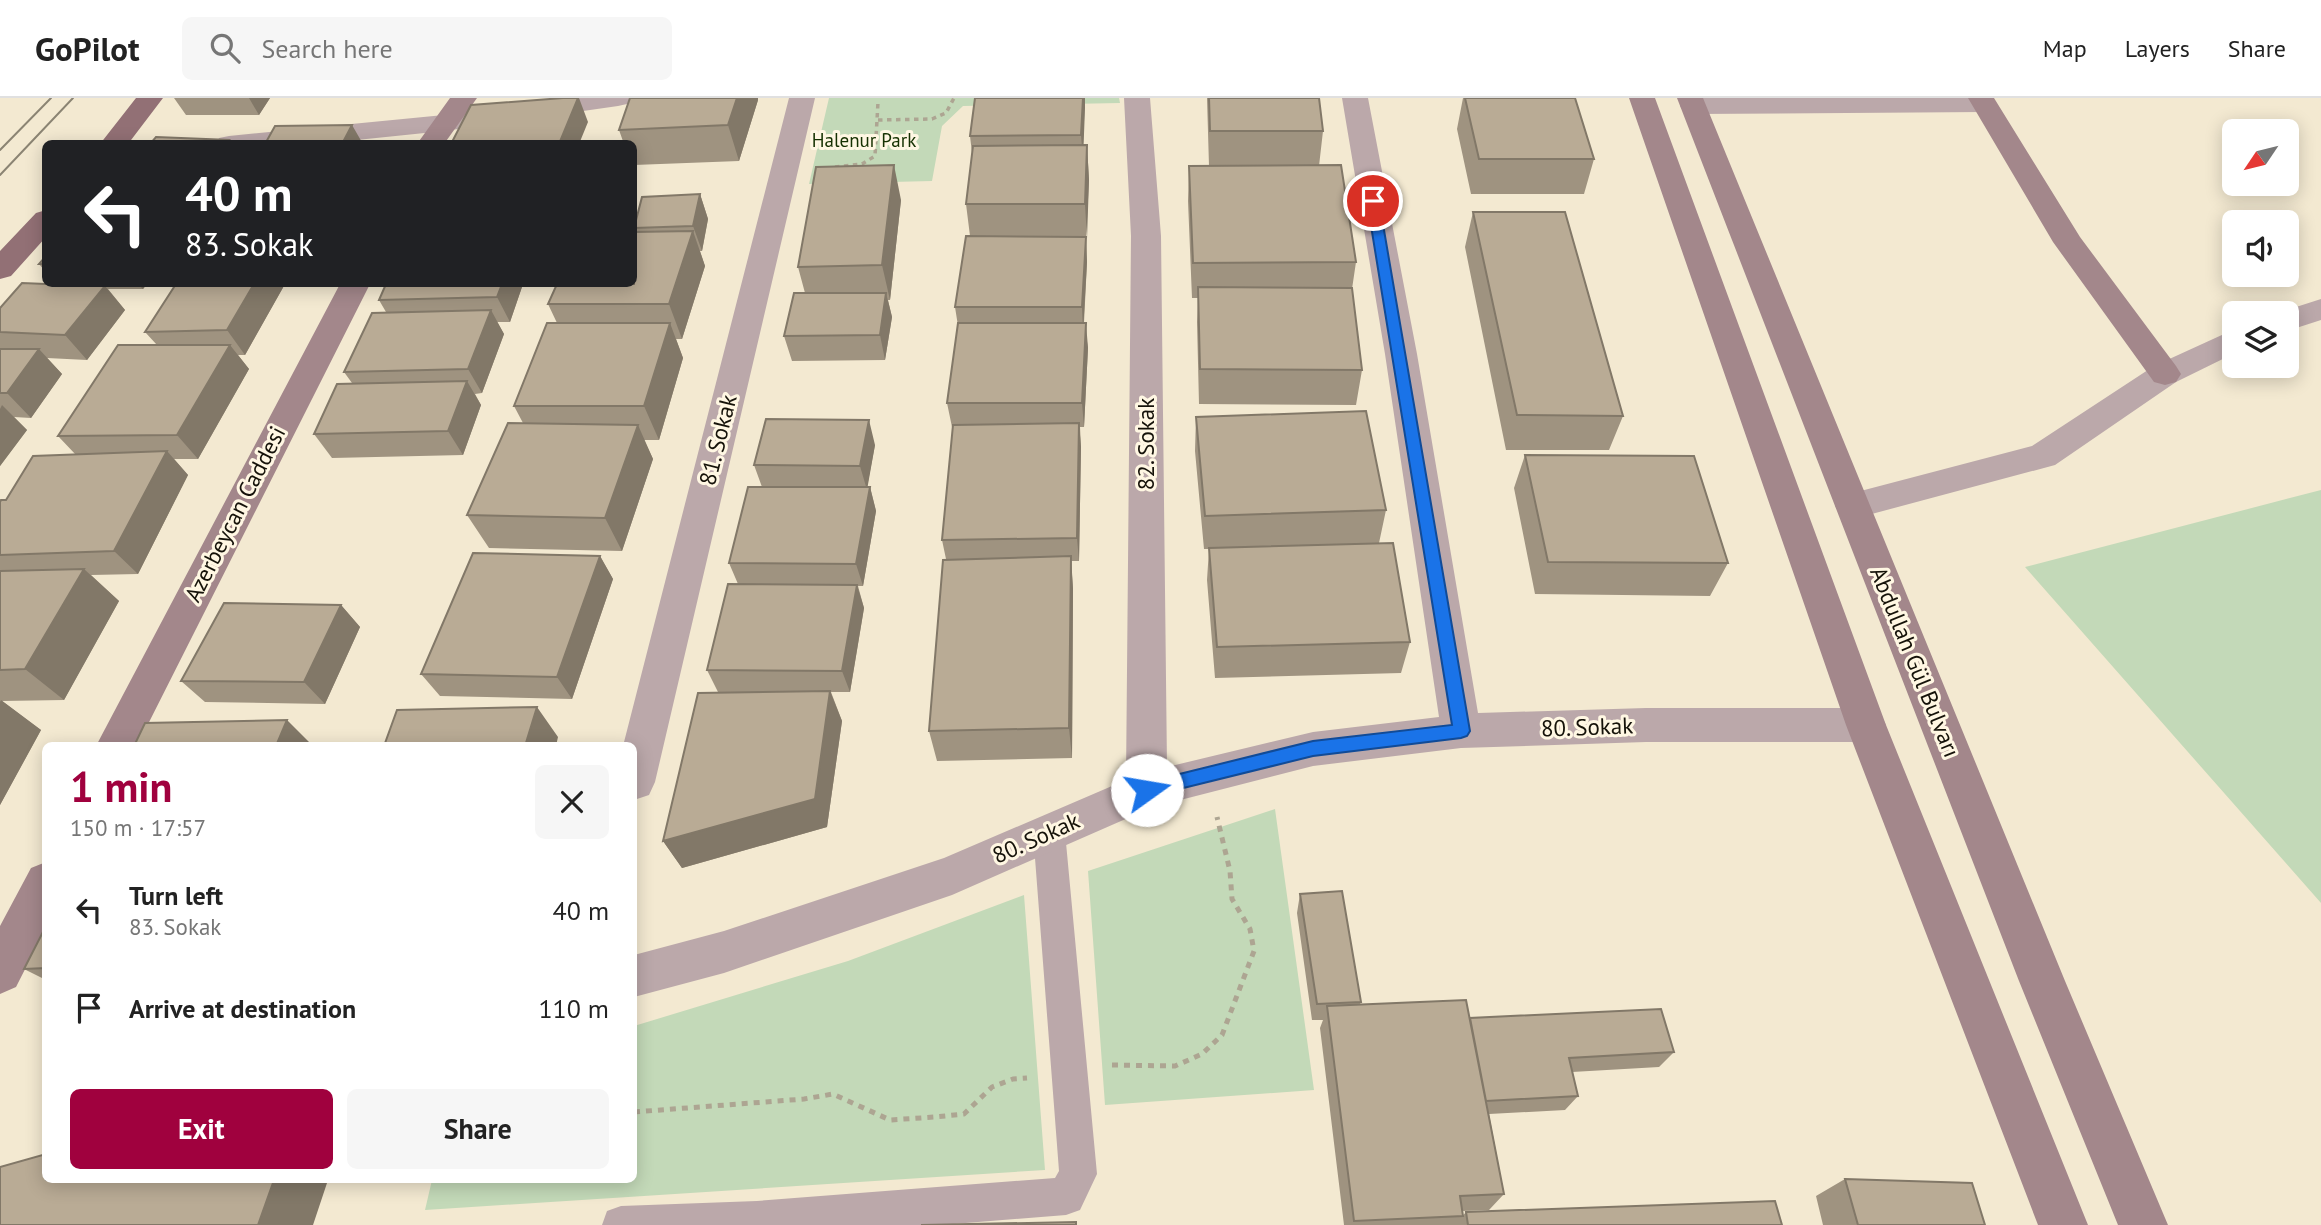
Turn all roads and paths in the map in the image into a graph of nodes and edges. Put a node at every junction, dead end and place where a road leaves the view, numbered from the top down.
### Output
1 (150, 98) edge
2 (464, 98) edge
3 (618, 98) edge
4 (802, 98) edge
5 (954, 98) edge
6 (1138, 98) edge
7 (1355, 98) edge
8 (1642, 98) edge
9 (1982, 101) edge
10 (878, 102) dead end
11 (1692, 102) edge
12 (878, 120) junction
13 (437, 133) edge
14 (116, 140) edge
15 (305, 140) edge
16 (785, 169) junction
17 (42, 223) edge
18 (0, 270) edge
19 (353, 287) edge
20 (2321, 309) edge
21 (2299, 317) edge
22 (2222, 346) edge
23 (2165, 374) junction
24 (1853, 506) junction
25 (1866, 725) junction
26 (1461, 731) junction
27 (118, 742) edge
28 (637, 770) edge
29 (1147, 790) junction
30 (1049, 832) junction
31 (42, 890) edge
32 (0, 972) edge
33 (637, 975) edge
34 (621, 1225) edge
35 (2063, 1225) edge
36 (2143, 1225) edge

1 - 14 main road
2 - 13 main road
3 - 13 street
4 - 16 street, 81. Sokak
5 - 12 path
6 - 29 street, 82. Sokak
7 - 26 street
8 - 25 main road
9 - 11 street
9 - 23 main road
10 - 12 path
11 - 24 main road, Abdullah Gül Bulvarı
12 - 16 path
13 - 15 street
16 - 28 street, 81. Sokak
17 - 18 main road
19 - 27 main road, Azerbeycan Caddesi
20 - 21 street
22 - 23 street
23 - 24 street
24 - 36 main road, Abdullah Gül Bulvarı
25 - 26 street, 80. Sokak
25 - 35 main road
26 - 29 street, 80. Sokak
29 - 30 street, 80. Sokak
30 - 33 street, 80. Sokak
30 - 34 lane
31 - 32 main road

